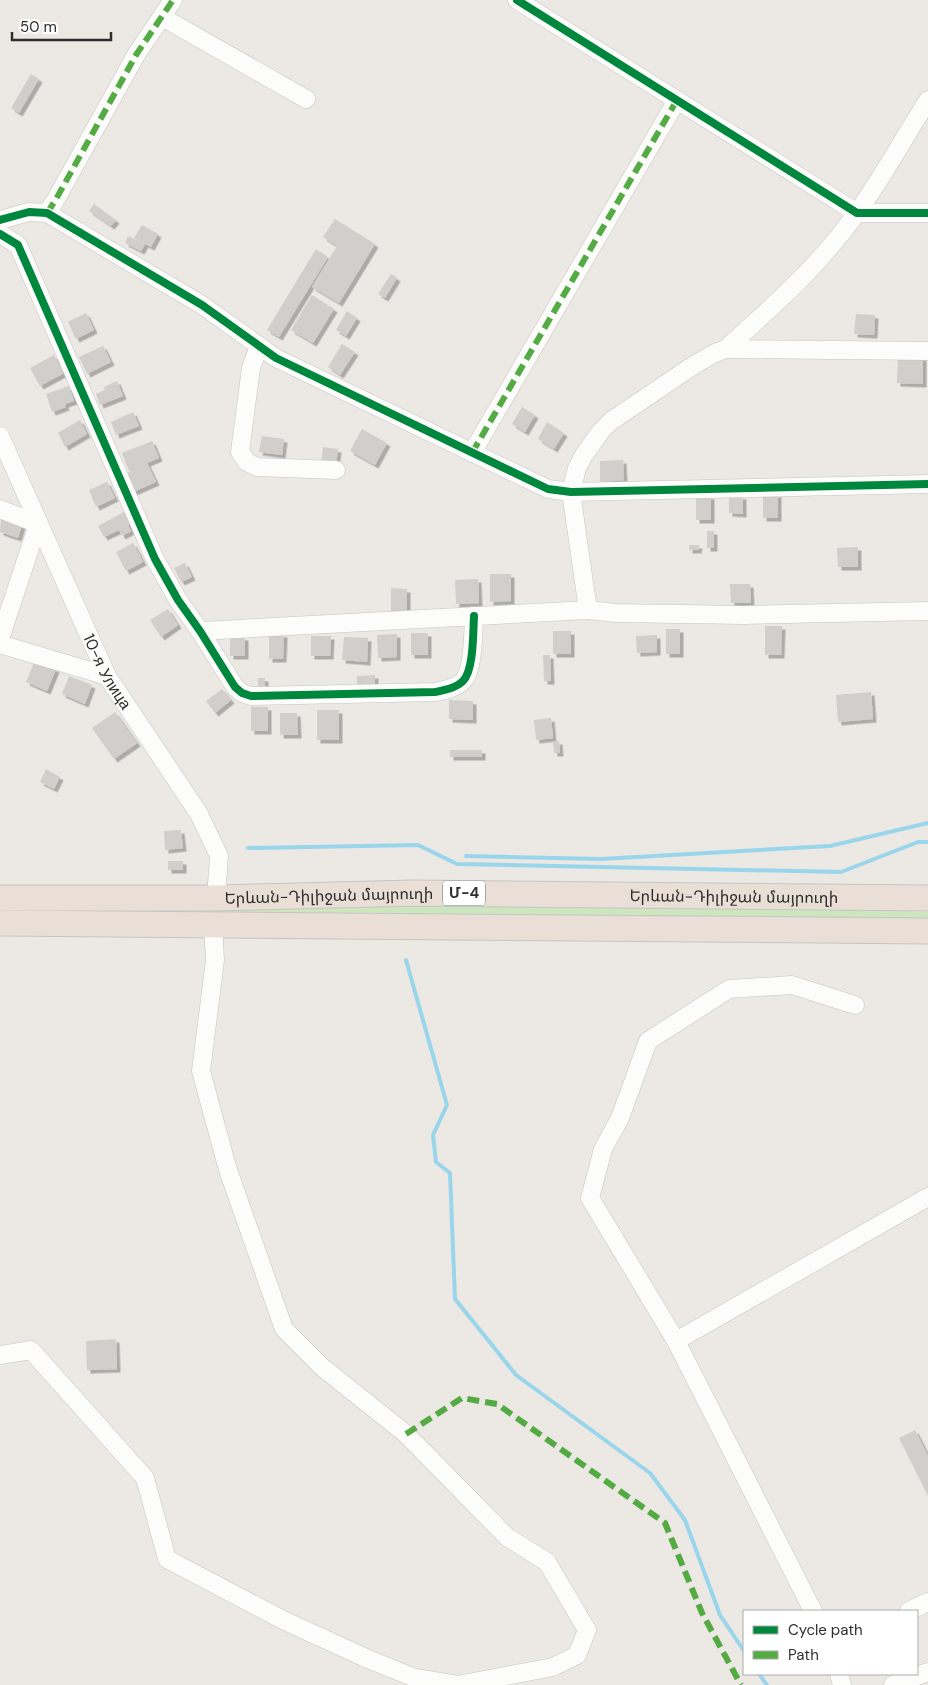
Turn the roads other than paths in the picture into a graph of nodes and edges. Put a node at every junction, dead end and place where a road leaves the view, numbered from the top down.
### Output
1 (173, 0) edge
2 (517, 0) edge
3 (162, 16) junction
4 (306, 99) dead end
5 (676, 100) junction
6 (928, 100) edge
7 (47, 213) junction
8 (857, 213) junction
9 (928, 213) edge
10 (0, 220) edge
11 (0, 234) edge
12 (259, 346) junction
13 (726, 349) junction
14 (928, 351) edge
15 (0, 436) edge
16 (472, 453) junction
17 (336, 470) dead end
18 (928, 484) edge
19 (571, 492) junction
20 (0, 509) edge
21 (38, 524) junction
22 (588, 610) junction
23 (928, 611) edge
24 (474, 616) junction
25 (200, 630) junction
26 (0, 639) edge
27 (0, 644) edge
28 (107, 676) junction
29 (0, 898) edge
30 (216, 898) junction
31 (928, 898) edge
32 (0, 923) edge
33 (213, 924) junction
34 (928, 931) edge
35 (855, 1005) dead end
36 (928, 1197) edge
37 (676, 1341) junction
38 (0, 1355) edge
39 (928, 1602) edge
40 (811, 1610) edge
41 (911, 1610) edge
42 (928, 1672) edge
43 (458, 1685) edge
44 (893, 1685) edge

1 - 3 street
2 - 5 street
3 - 4 street
3 - 7 street
5 - 8 street
5 - 16 street
6 - 8 street
7 - 10 street
7 - 12 street
8 - 9 street
8 - 13 street
11 - 25 street
12 - 16 street
12 - 17 street
13 - 14 street
13 - 19 street
15 - 21 street, 10-я Улица
16 - 19 street
18 - 19 street
19 - 22 street
20 - 21 street
21 - 26 street
21 - 28 street, 10-я Улица
22 - 23 street
22 - 24 street
24 - 25 street
24 - 25 street
27 - 28 street
28 - 30 street, 10-я Улица
29 - 30 highway, Երևան-Դիլիջան մայրուղի / Մ-4
30 - 31 highway, Երևան-Դիլիջան մայրուղի / Մ-4
32 - 33 highway, Երևան-Դիլիջան մայրուղի / Մ-4
33 - 34 highway, Երևան-Դիլիջան մայրուղի / Մ-4
33 - 43 street
35 - 37 street
36 - 37 street
37 - 40 street
38 - 43 street
39 - 41 street
42 - 44 street

